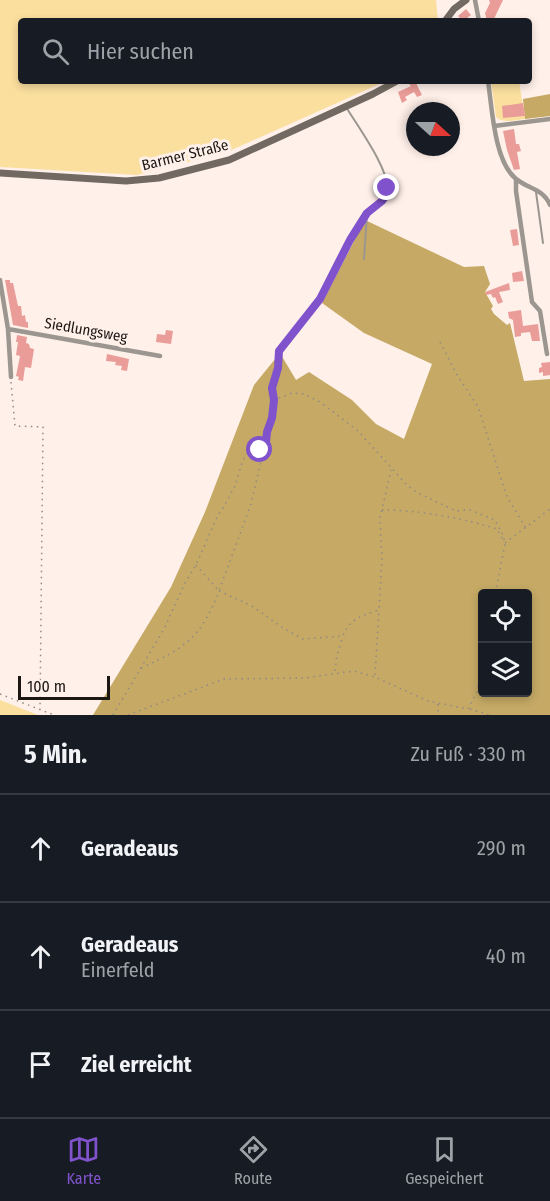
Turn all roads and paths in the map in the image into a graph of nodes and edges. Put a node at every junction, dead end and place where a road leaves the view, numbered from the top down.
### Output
1 (466, 0) edge
2 (475, 0) edge
3 (448, 18) edge
4 (478, 18) edge
5 (391, 84) edge
6 (488, 84) edge
7 (346, 107) junction
8 (550, 119) edge
9 (494, 126) junction
10 (0, 172) edge
11 (516, 180) junction
12 (536, 189) junction
13 (550, 205) edge
14 (367, 213) junction
15 (543, 243) dead end
16 (364, 259) dead end
17 (0, 280) edge
18 (8, 329) junction
19 (440, 342) dead end
20 (547, 354) dead end
21 (160, 356) dead end
22 (11, 377) joint
23 (274, 400) junction
24 (264, 447) junction
25 (392, 468) junction
26 (550, 509) edge
27 (382, 510) junction
28 (526, 528) junction
29 (505, 544) junction
30 (196, 565) junction
31 (496, 589) edge
32 (219, 591) junction
33 (379, 610) junction
34 (343, 636) junction
35 (140, 669) junction
36 (335, 672) junction
37 (375, 677) junction
38 (478, 687) edge
39 (0, 694) edge
40 (438, 703) junction
41 (468, 709) junction
42 (40, 710) junction
43 (478, 713) edge
44 (54, 715) edge
45 (113, 715) edge
46 (128, 715) edge
47 (438, 715) edge
48 (489, 715) edge

1 - 3 main road
2 - 4 street
5 - 7 main road, Barmer Straße
6 - 9 street
7 - 10 main road, Barmer Straße
7 - 14 lane
8 - 9 street
9 - 11 street
11 - 12 street
11 - 20 street
12 - 13 street
12 - 15 lane
14 - 16 lane
14 - 23 path
17 - 18 street
18 - 21 street, Siedlungsweg
18 - 22 street
19 - 28 path
22 - 42 path
23 - 24 path
23 - 25 path
24 - 30 path
24 - 32 path
25 - 27 path
25 - 29 path
26 - 28 path
27 - 29 path
27 - 33 path
28 - 29 path
29 - 31 path
30 - 32 path
30 - 35 path
32 - 34 path
32 - 35 path
33 - 34 path
33 - 37 path
34 - 36 path
35 - 45 path
36 - 37 path
36 - 46 path
37 - 40 path
38 - 41 path
39 - 42 path
40 - 41 path
40 - 47 path
41 - 43 path
42 - 44 path
43 - 48 path

